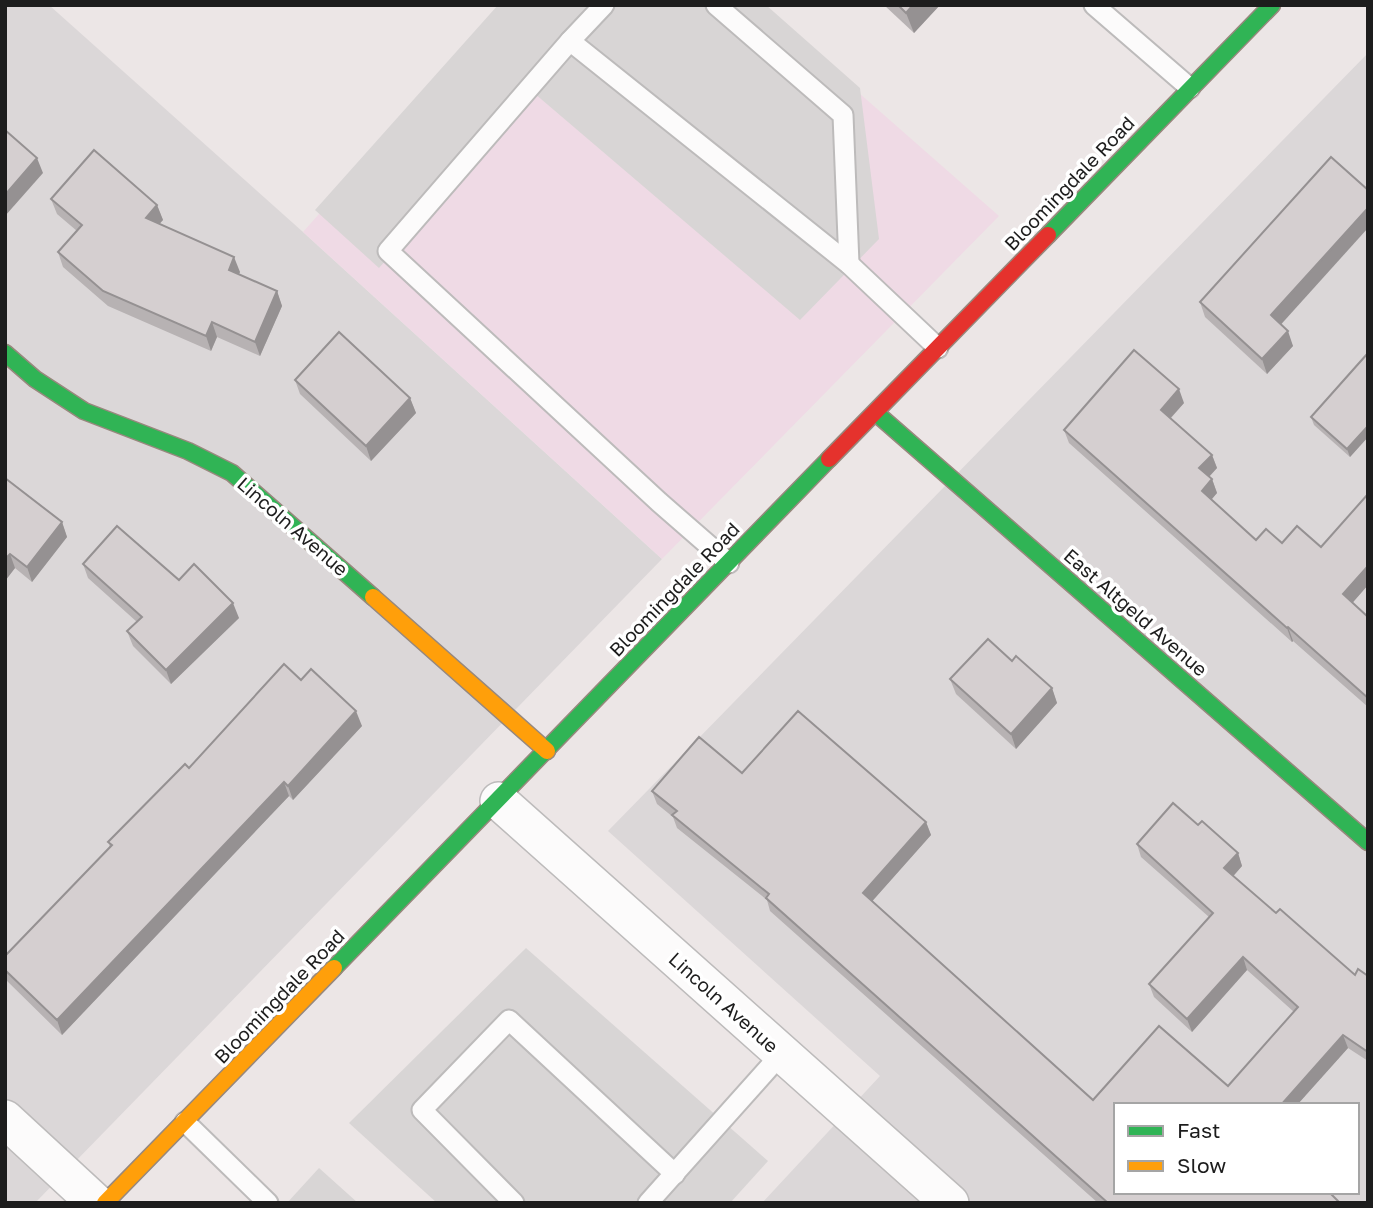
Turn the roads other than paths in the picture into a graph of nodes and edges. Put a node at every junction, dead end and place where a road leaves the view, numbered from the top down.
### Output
1 (604, 5) edge
2 (716, 5) edge
3 (1094, 5) edge
4 (1272, 5) edge
5 (570, 41) junction
6 (1190, 88) junction
7 (849, 264) junction
8 (938, 348) junction
9 (5, 353) edge
10 (876, 413) junction
11 (729, 563) junction
12 (547, 751) junction
13 (499, 801) junction
14 (1368, 842) edge
15 (782, 1054) junction
16 (5, 1119) edge
17 (185, 1122) junction
18 (675, 1174) junction
19 (96, 1203) edge
20 (106, 1203) edge
21 (268, 1203) edge
22 (514, 1203) edge
23 (648, 1203) edge
24 (950, 1203) edge

1 - 5 lane
2 - 7 lane
3 - 6 lane
4 - 6 main road, Bloomingdale Road
5 - 7 lane
5 - 11 lane
6 - 8 main road, Bloomingdale Road
7 - 8 lane
8 - 10 main road, Bloomingdale Road
9 - 12 main road, Lincoln Avenue
10 - 11 main road, Bloomingdale Road
10 - 14 main road, East Altgeld Avenue
11 - 12 main road, Bloomingdale Road
12 - 13 main road, Bloomingdale Road
13 - 15 street, Lincoln Avenue
13 - 17 main road, Bloomingdale Road
15 - 18 lane
15 - 24 street, Lincoln Avenue
16 - 19 street
17 - 20 main road, Bloomingdale Road
17 - 21 lane
18 - 22 lane
18 - 23 lane

